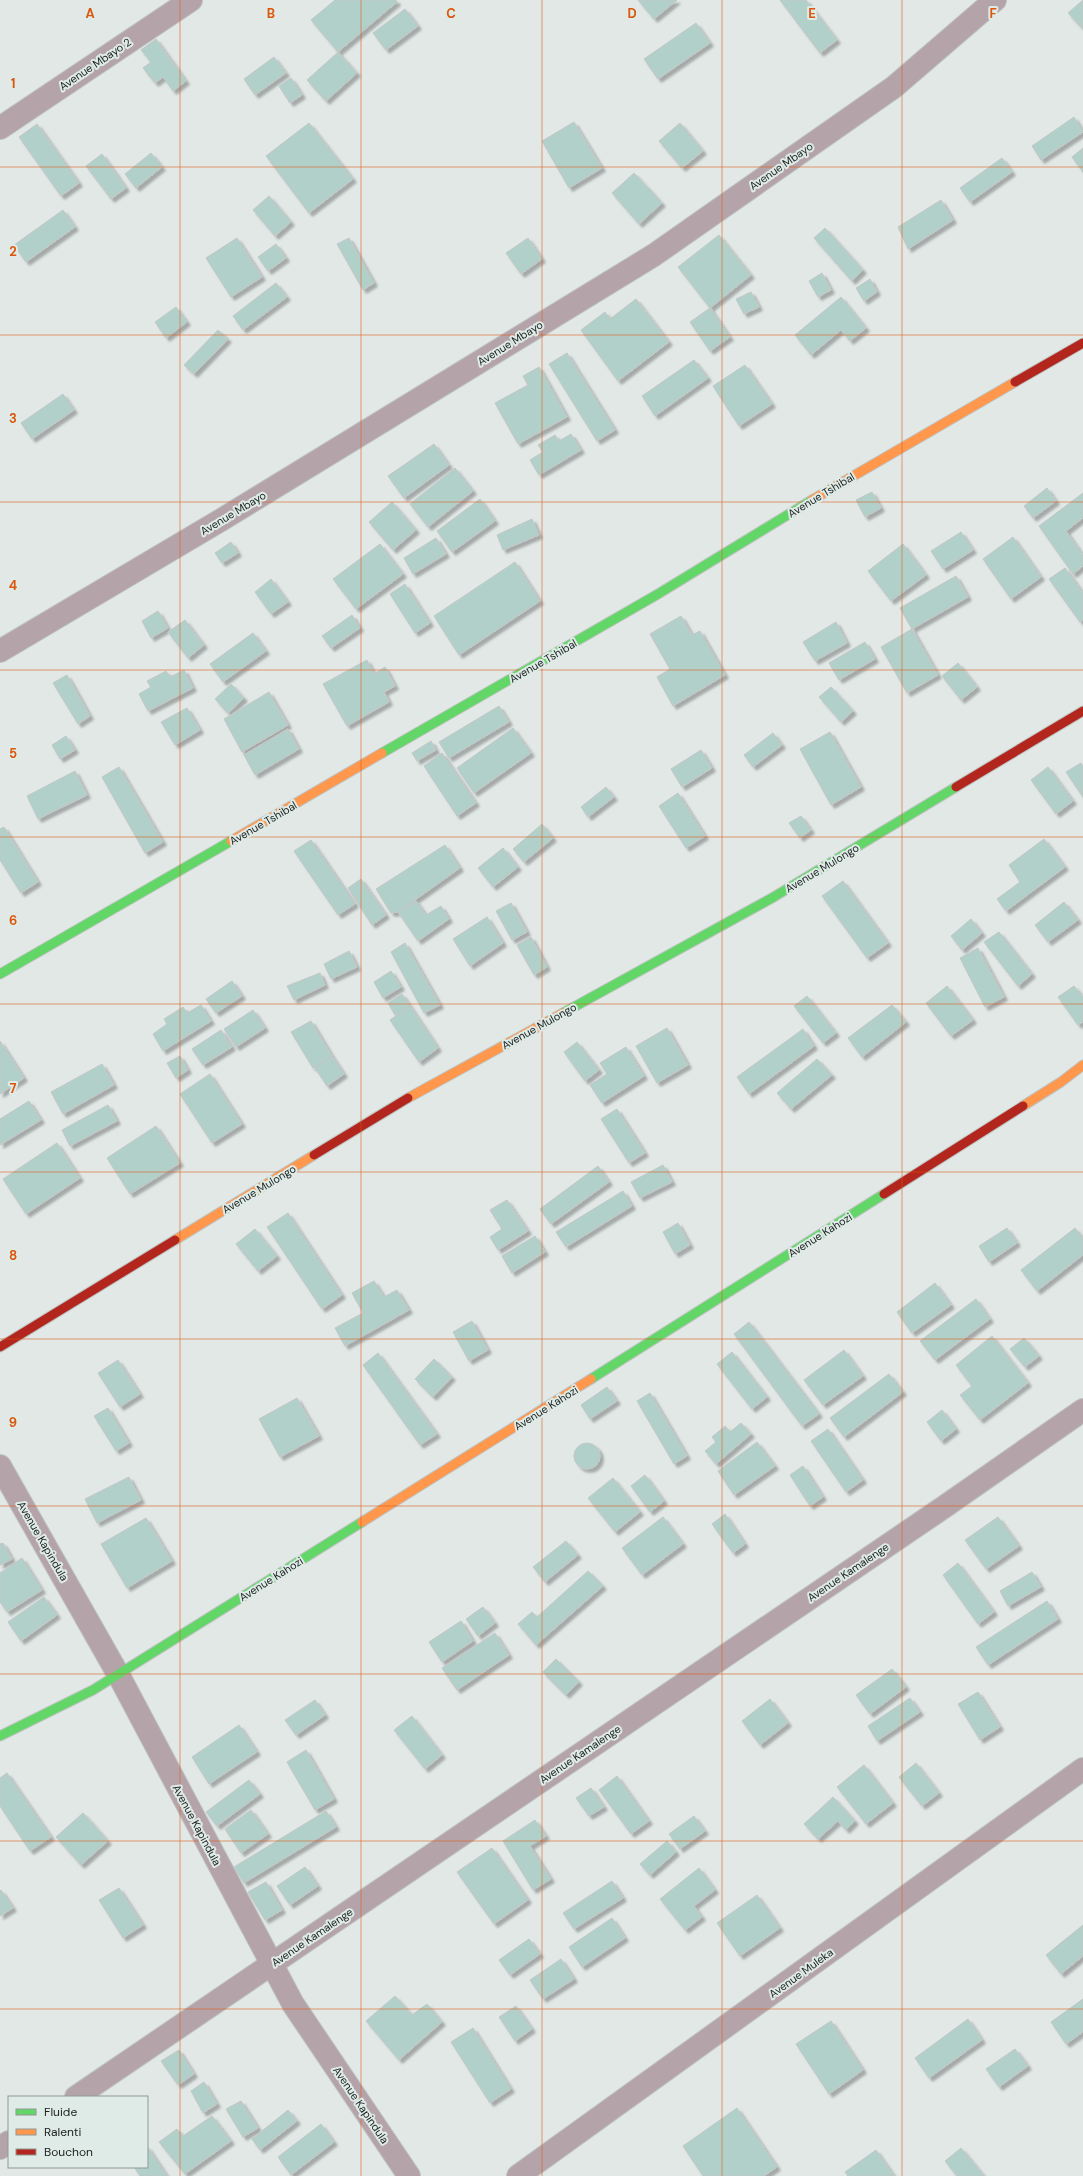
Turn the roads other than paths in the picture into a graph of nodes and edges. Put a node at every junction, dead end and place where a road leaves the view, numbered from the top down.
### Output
1 (191, 0) edge
2 (995, 0) edge
3 (0, 128) edge
4 (1083, 343) edge
5 (0, 651) edge
6 (1083, 711) edge
7 (0, 974) edge
8 (1083, 1065) edge
9 (0, 1348) edge
10 (1083, 1410) edge
11 (0, 1466) edge
12 (118, 1674) junction
13 (0, 1736) edge
14 (1083, 1769) edge
15 (271, 1965) junction
16 (77, 2096) edge
17 (410, 2176) edge
18 (518, 2176) edge

1 - 3 street, Avenue Mbayo 2
2 - 5 street, Avenue Mbayo
4 - 7 street, Avenue Tshibal
6 - 9 street, Avenue Mulongo
8 - 12 street, Avenue Kahozi
10 - 15 street, Avenue Kamalenge
11 - 12 street, Avenue Kapindula
12 - 13 street, Avenue Kahozi
12 - 15 street, Avenue Kapindula
14 - 18 street, Avenue Muleka
15 - 16 street, Avenue Kamalenge
15 - 17 street, Avenue Kapindula

